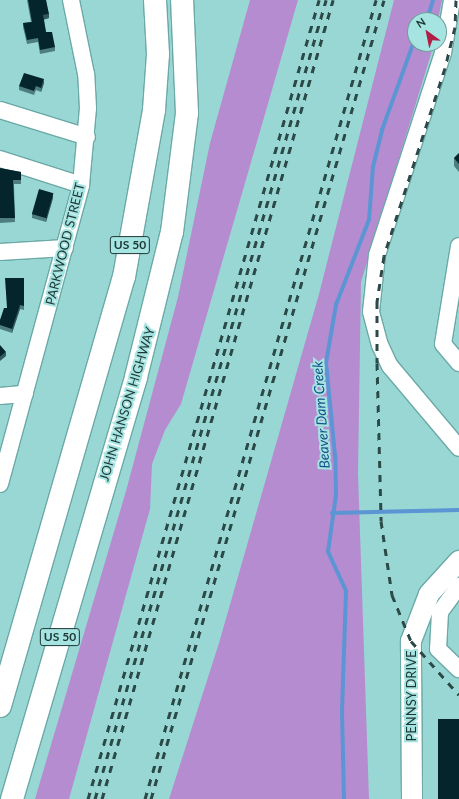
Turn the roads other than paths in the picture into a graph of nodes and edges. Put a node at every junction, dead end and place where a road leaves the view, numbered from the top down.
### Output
1 (71, 0) edge
2 (155, 0) edge
3 (182, 0) edge
4 (191, 0) edge
5 (452, 0) edge
6 (186, 72) junction
7 (0, 110) edge
8 (87, 137) junction
9 (0, 159) edge
10 (82, 185) junction
11 (459, 246) edge
12 (65, 248) junction
13 (0, 252) edge
14 (459, 363) edge
15 (25, 394) junction
16 (0, 396) edge
17 (459, 448) edge
18 (0, 484) edge
19 (456, 574) edge
20 (459, 669) edge
21 (0, 706) edge
22 (12, 799) edge
23 (412, 799) edge

1 - 8 street, PARKWOOD STREET
2 - 21 highway, US 50
3 - 6 highway, JOHN HANSON HIGHWAY / US 50
4 - 6 highway
5 - 17 street
6 - 22 highway, JOHN HANSON HIGHWAY / US 50
7 - 8 street
8 - 10 street, PARKWOOD STREET
9 - 10 street
10 - 12 street, PARKWOOD STREET
11 - 14 street
12 - 13 street
12 - 15 street, PARKWOOD STREET
15 - 16 street
15 - 18 street, PARKWOOD STREET
19 - 20 street
19 - 23 main road, PENNSY DRIVE

